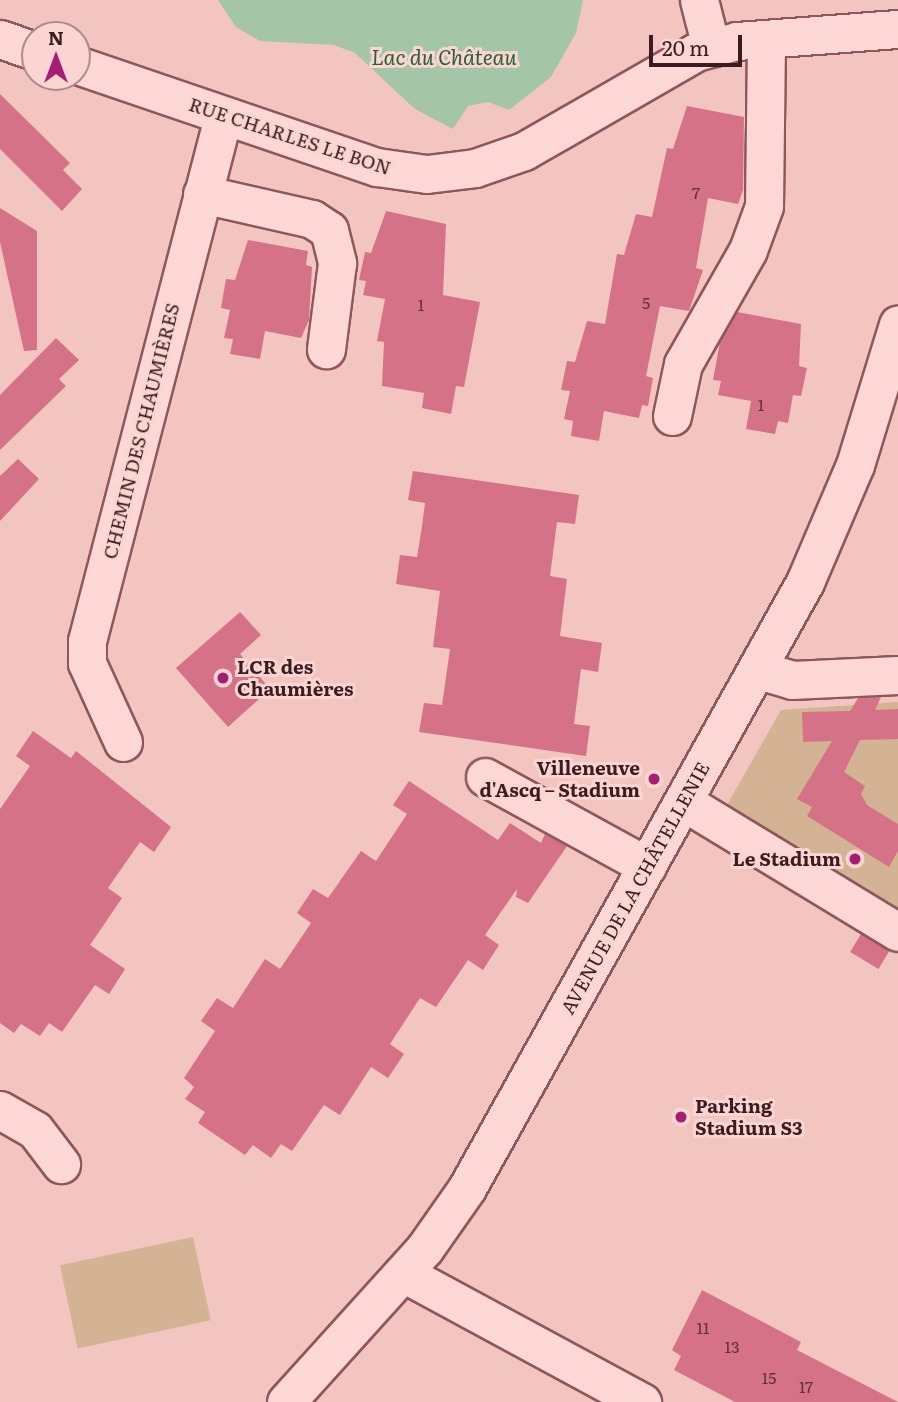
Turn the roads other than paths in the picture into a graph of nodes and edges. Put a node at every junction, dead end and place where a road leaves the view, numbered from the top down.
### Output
1 (699, 0) edge
2 (898, 29) edge
3 (0, 38) edge
4 (766, 39) junction
5 (21, 46) edge
6 (711, 47) junction
7 (91, 70) edge
8 (223, 117) junction
9 (202, 194) junction
10 (898, 324) edge
11 (326, 349) dead end
12 (893, 364) edge
13 (672, 416) dead end
14 (758, 670) junction
15 (898, 675) edge
16 (123, 742) dead end
17 (485, 777) dead end
18 (684, 802) junction
19 (648, 866) junction
20 (898, 932) edge
21 (0, 1110) edge
22 (61, 1164) dead end
23 (403, 1273) junction
24 (286, 1402) edge
25 (642, 1402) edge

1 - 6 street
2 - 4 street, RUE CHARLES LE BON
3 - 5 street
4 - 6 street, RUE CHARLES LE BON
4 - 13 street
6 - 8 street, RUE CHARLES LE BON
7 - 8 street, RUE CHARLES LE BON
8 - 9 street, CHEMIN DES CHAUMIÈRES
9 - 11 street
9 - 16 street, CHEMIN DES CHAUMIÈRES
10 - 12 street, AVENUE DE LA CHÂTELLENIE
12 - 14 street, AVENUE DE LA CHÂTELLENIE
14 - 15 street
14 - 18 street, AVENUE DE LA CHÂTELLENIE
17 - 19 street
18 - 19 street, AVENUE DE LA CHÂTELLENIE
18 - 20 street
19 - 23 street, AVENUE DE LA CHÂTELLENIE
21 - 22 street
23 - 24 street, AVENUE DE LA CHÂTELLENIE
23 - 25 street

